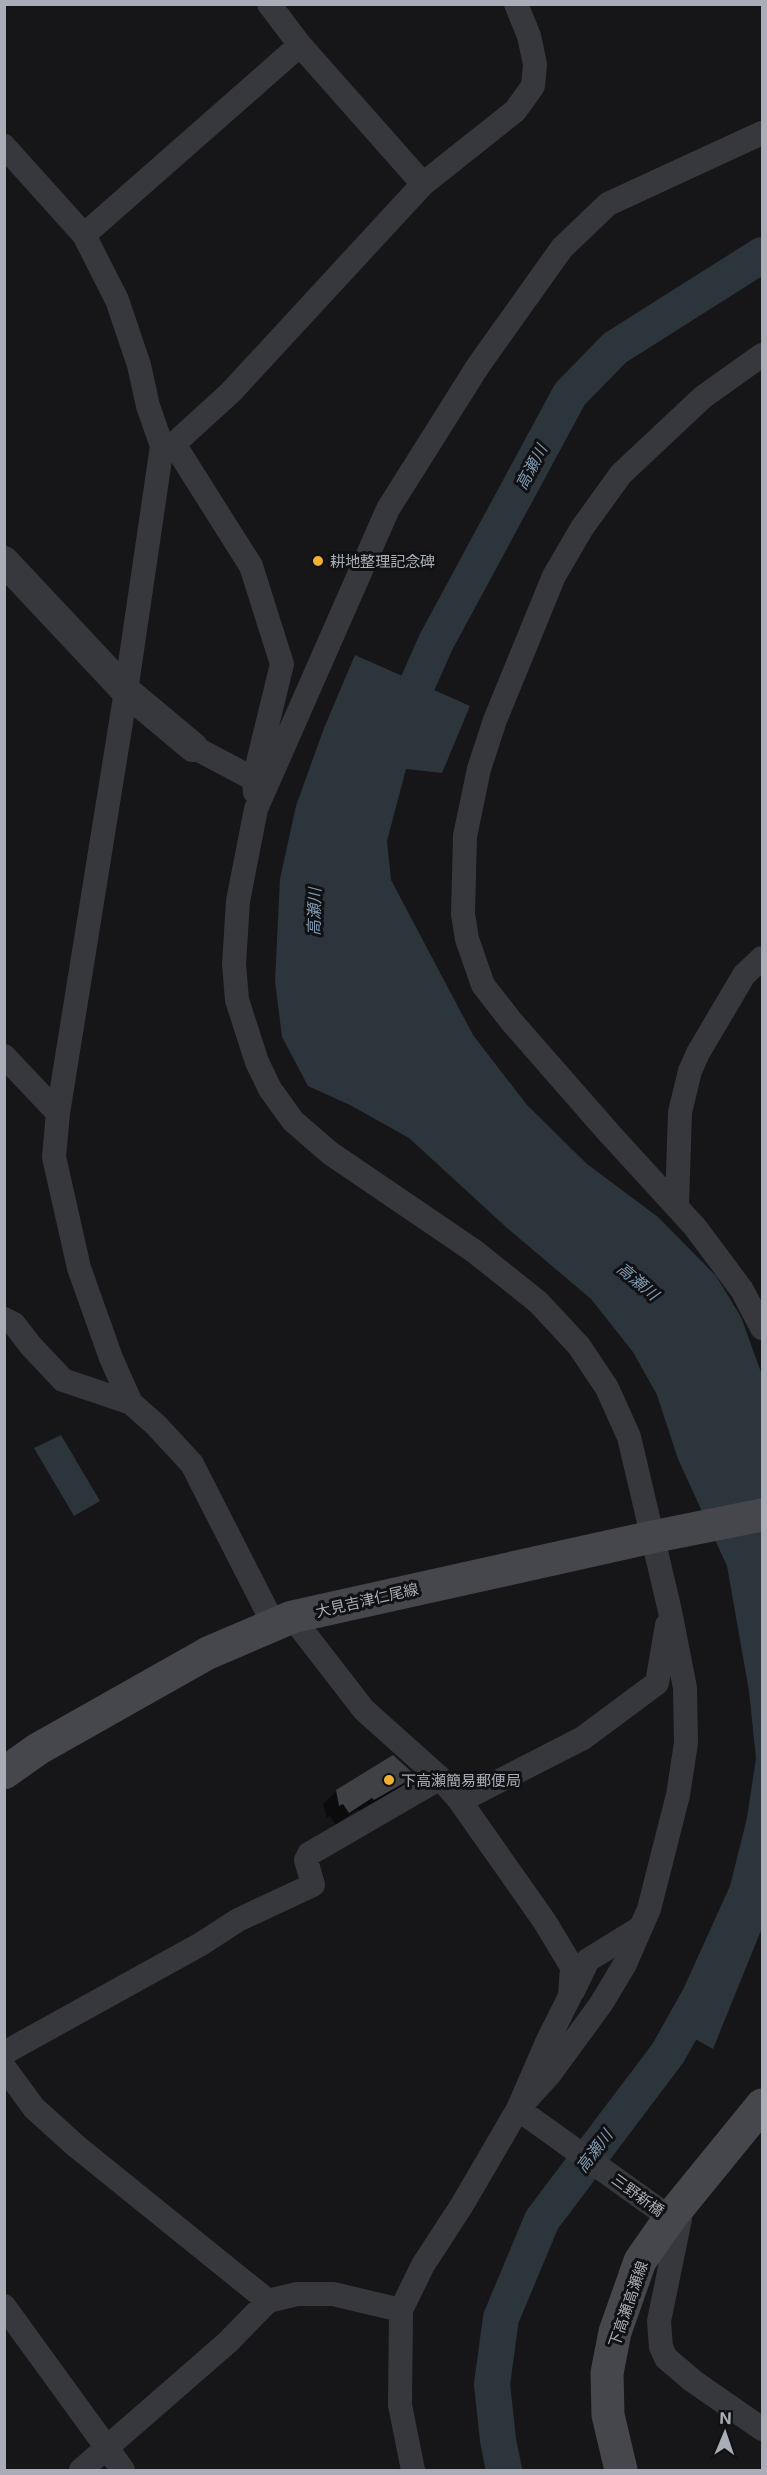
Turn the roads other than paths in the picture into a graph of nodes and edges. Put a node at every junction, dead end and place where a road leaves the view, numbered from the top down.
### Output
1 (269, 4) edge
2 (516, 4) edge
3 (300, 45) junction
4 (762, 133) edge
5 (4, 146) edge
6 (423, 184) junction
7 (84, 235) junction
8 (762, 355) edge
9 (168, 445) junction
10 (4, 561) edge
11 (126, 691) junction
12 (193, 747) joint
13 (254, 779) junction
14 (256, 809) junction
15 (762, 958) edge
16 (4, 1056) edge
17 (58, 1113) junction
18 (676, 1204) junction
19 (4, 1319) edge
20 (762, 1328) edge
21 (131, 1403) junction
22 (762, 1515) edge
23 (652, 1537) junction
24 (670, 1611) junction
25 (283, 1621) junction
26 (4, 1773) edge
27 (440, 1778) junction
28 (460, 1801) junction
29 (640, 1928) junction
30 (570, 1995) junction
31 (4, 2053) edge
32 (4, 2067) edge
33 (762, 2105) edge
34 (518, 2109) junction
35 (670, 2218) junction
36 (268, 2301) junction
37 (4, 2306) edge
38 (400, 2310) junction
39 (762, 2429) edge
40 (106, 2448) junction
41 (81, 2470) edge
42 (123, 2470) edge
43 (413, 2470) edge
44 (621, 2470) edge

1 - 3 street
2 - 6 street
3 - 6 street
3 - 7 street
4 - 14 street
5 - 7 street
6 - 9 street
7 - 9 street
8 - 18 street
9 - 11 street
9 - 13 street
10 - 11 street
11 - 12 street
11 - 17 street
12 - 13 street
13 - 14 street
14 - 23 street
15 - 18 street
16 - 17 street
17 - 21 street
18 - 20 street
19 - 21 street
21 - 25 street
22 - 23 main road, 大見吉津仁尾線
23 - 24 street
23 - 25 main road, 大見吉津仁尾線
24 - 28 street
24 - 29 street
25 - 26 main road, 大見吉津仁尾線
25 - 27 street
27 - 28 street
27 - 31 street
28 - 30 street
29 - 30 street
29 - 34 street
30 - 34 street
32 - 36 street
33 - 35 main road, 下高瀬高瀬線
34 - 35 street, 三野新橋
34 - 38 street
35 - 39 street
35 - 44 main road, 下高瀬高瀬線
36 - 38 street
36 - 40 street
37 - 40 street
38 - 43 street
40 - 41 street
40 - 42 street

